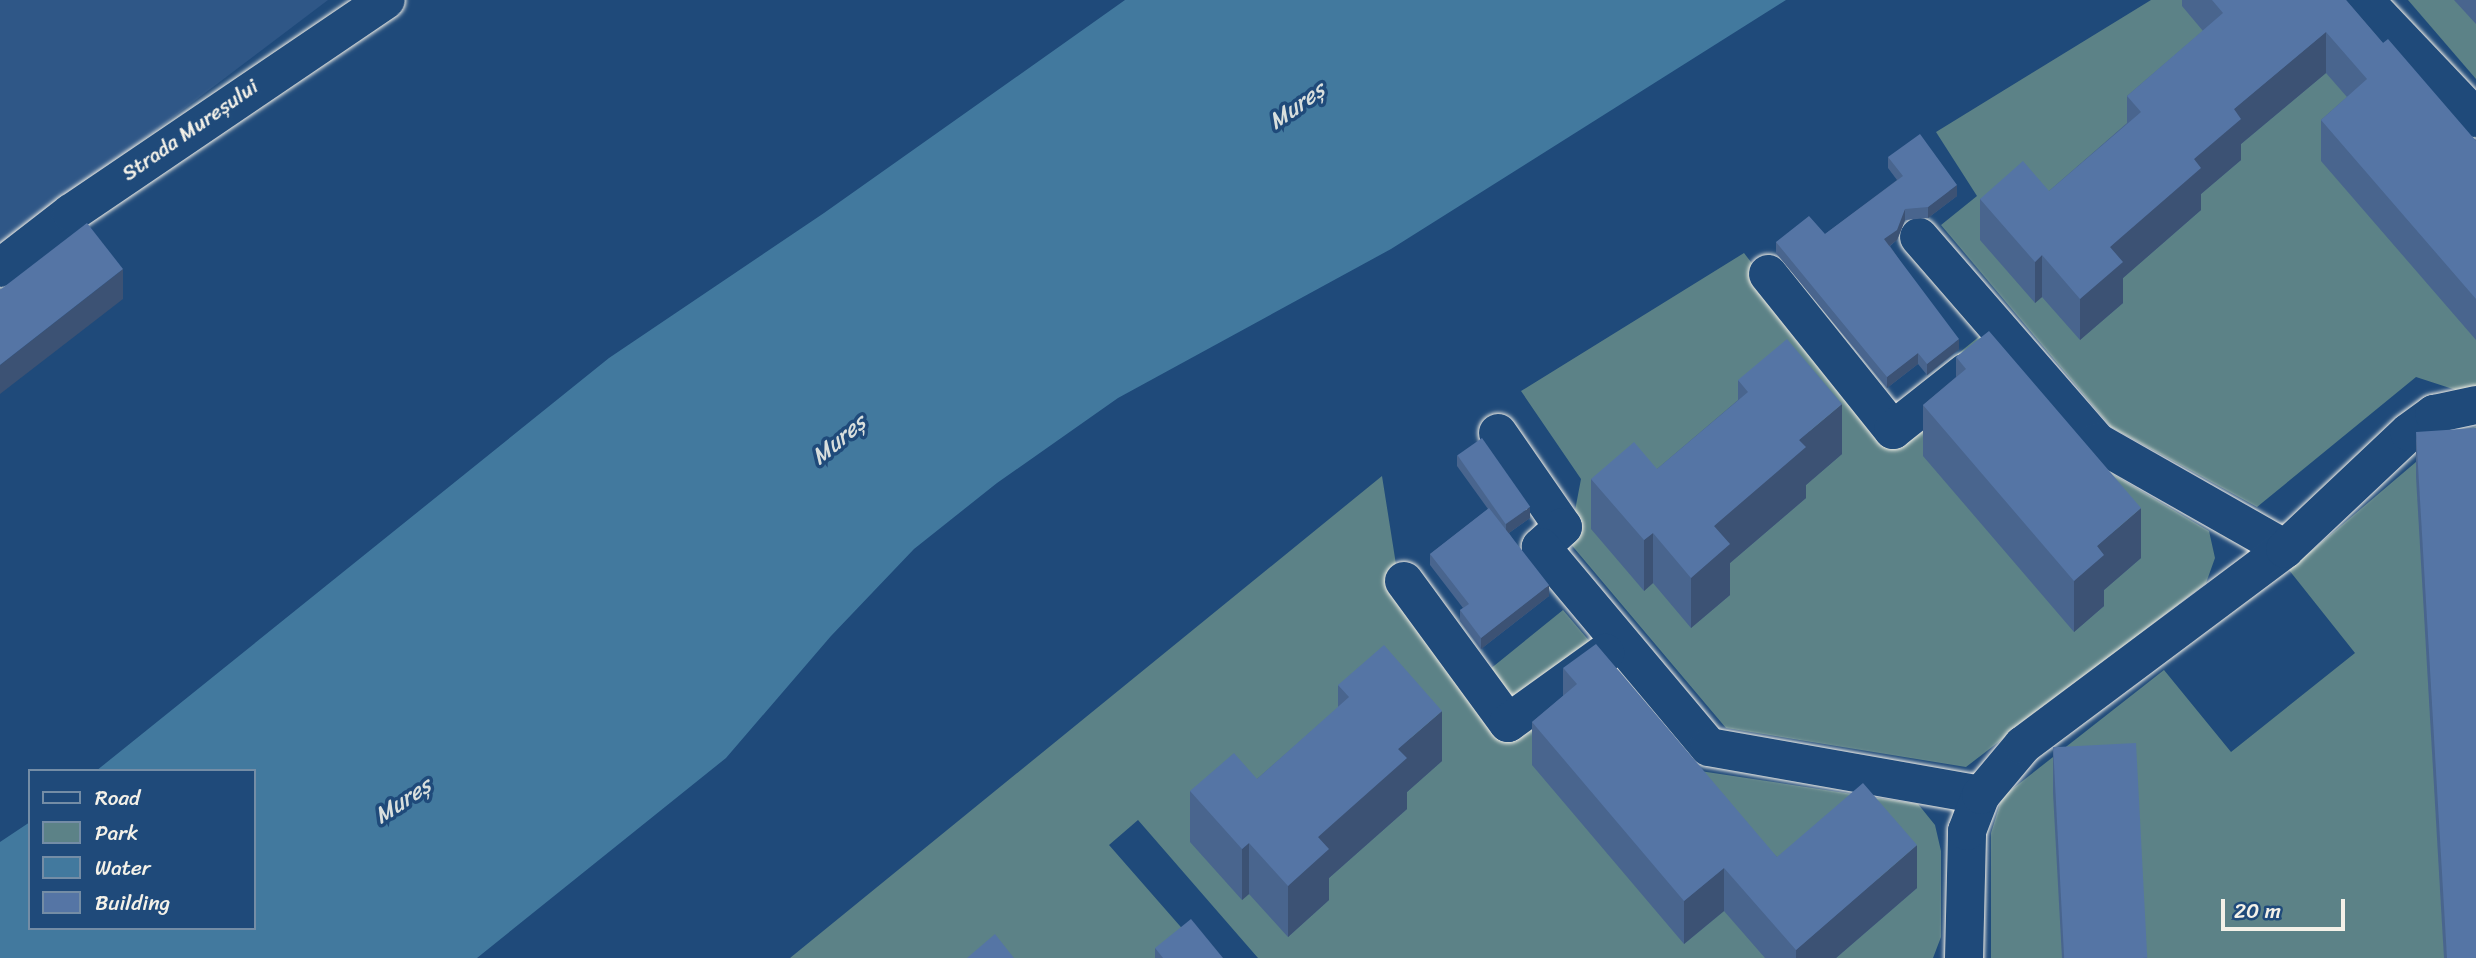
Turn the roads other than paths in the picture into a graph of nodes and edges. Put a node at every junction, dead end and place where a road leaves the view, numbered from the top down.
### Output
1 (386, 0) edge
2 (2364, 0) edge
3 (2476, 118) edge
4 (1919, 237) dead end
5 (0, 268) edge
6 (1768, 274) dead end
7 (2008, 340) junction
8 (2476, 405) edge
9 (1498, 433) dead end
10 (2286, 549) junction
11 (1404, 581) dead end
12 (1621, 642) junction
13 (1981, 795) junction
14 (1964, 958) edge

1 - 5 street, Strada Mureșului
2 - 3 street
4 - 7 street
6 - 7 street
7 - 10 street
8 - 10 street
9 - 12 street
10 - 13 street
11 - 12 street
12 - 13 street
13 - 14 street

